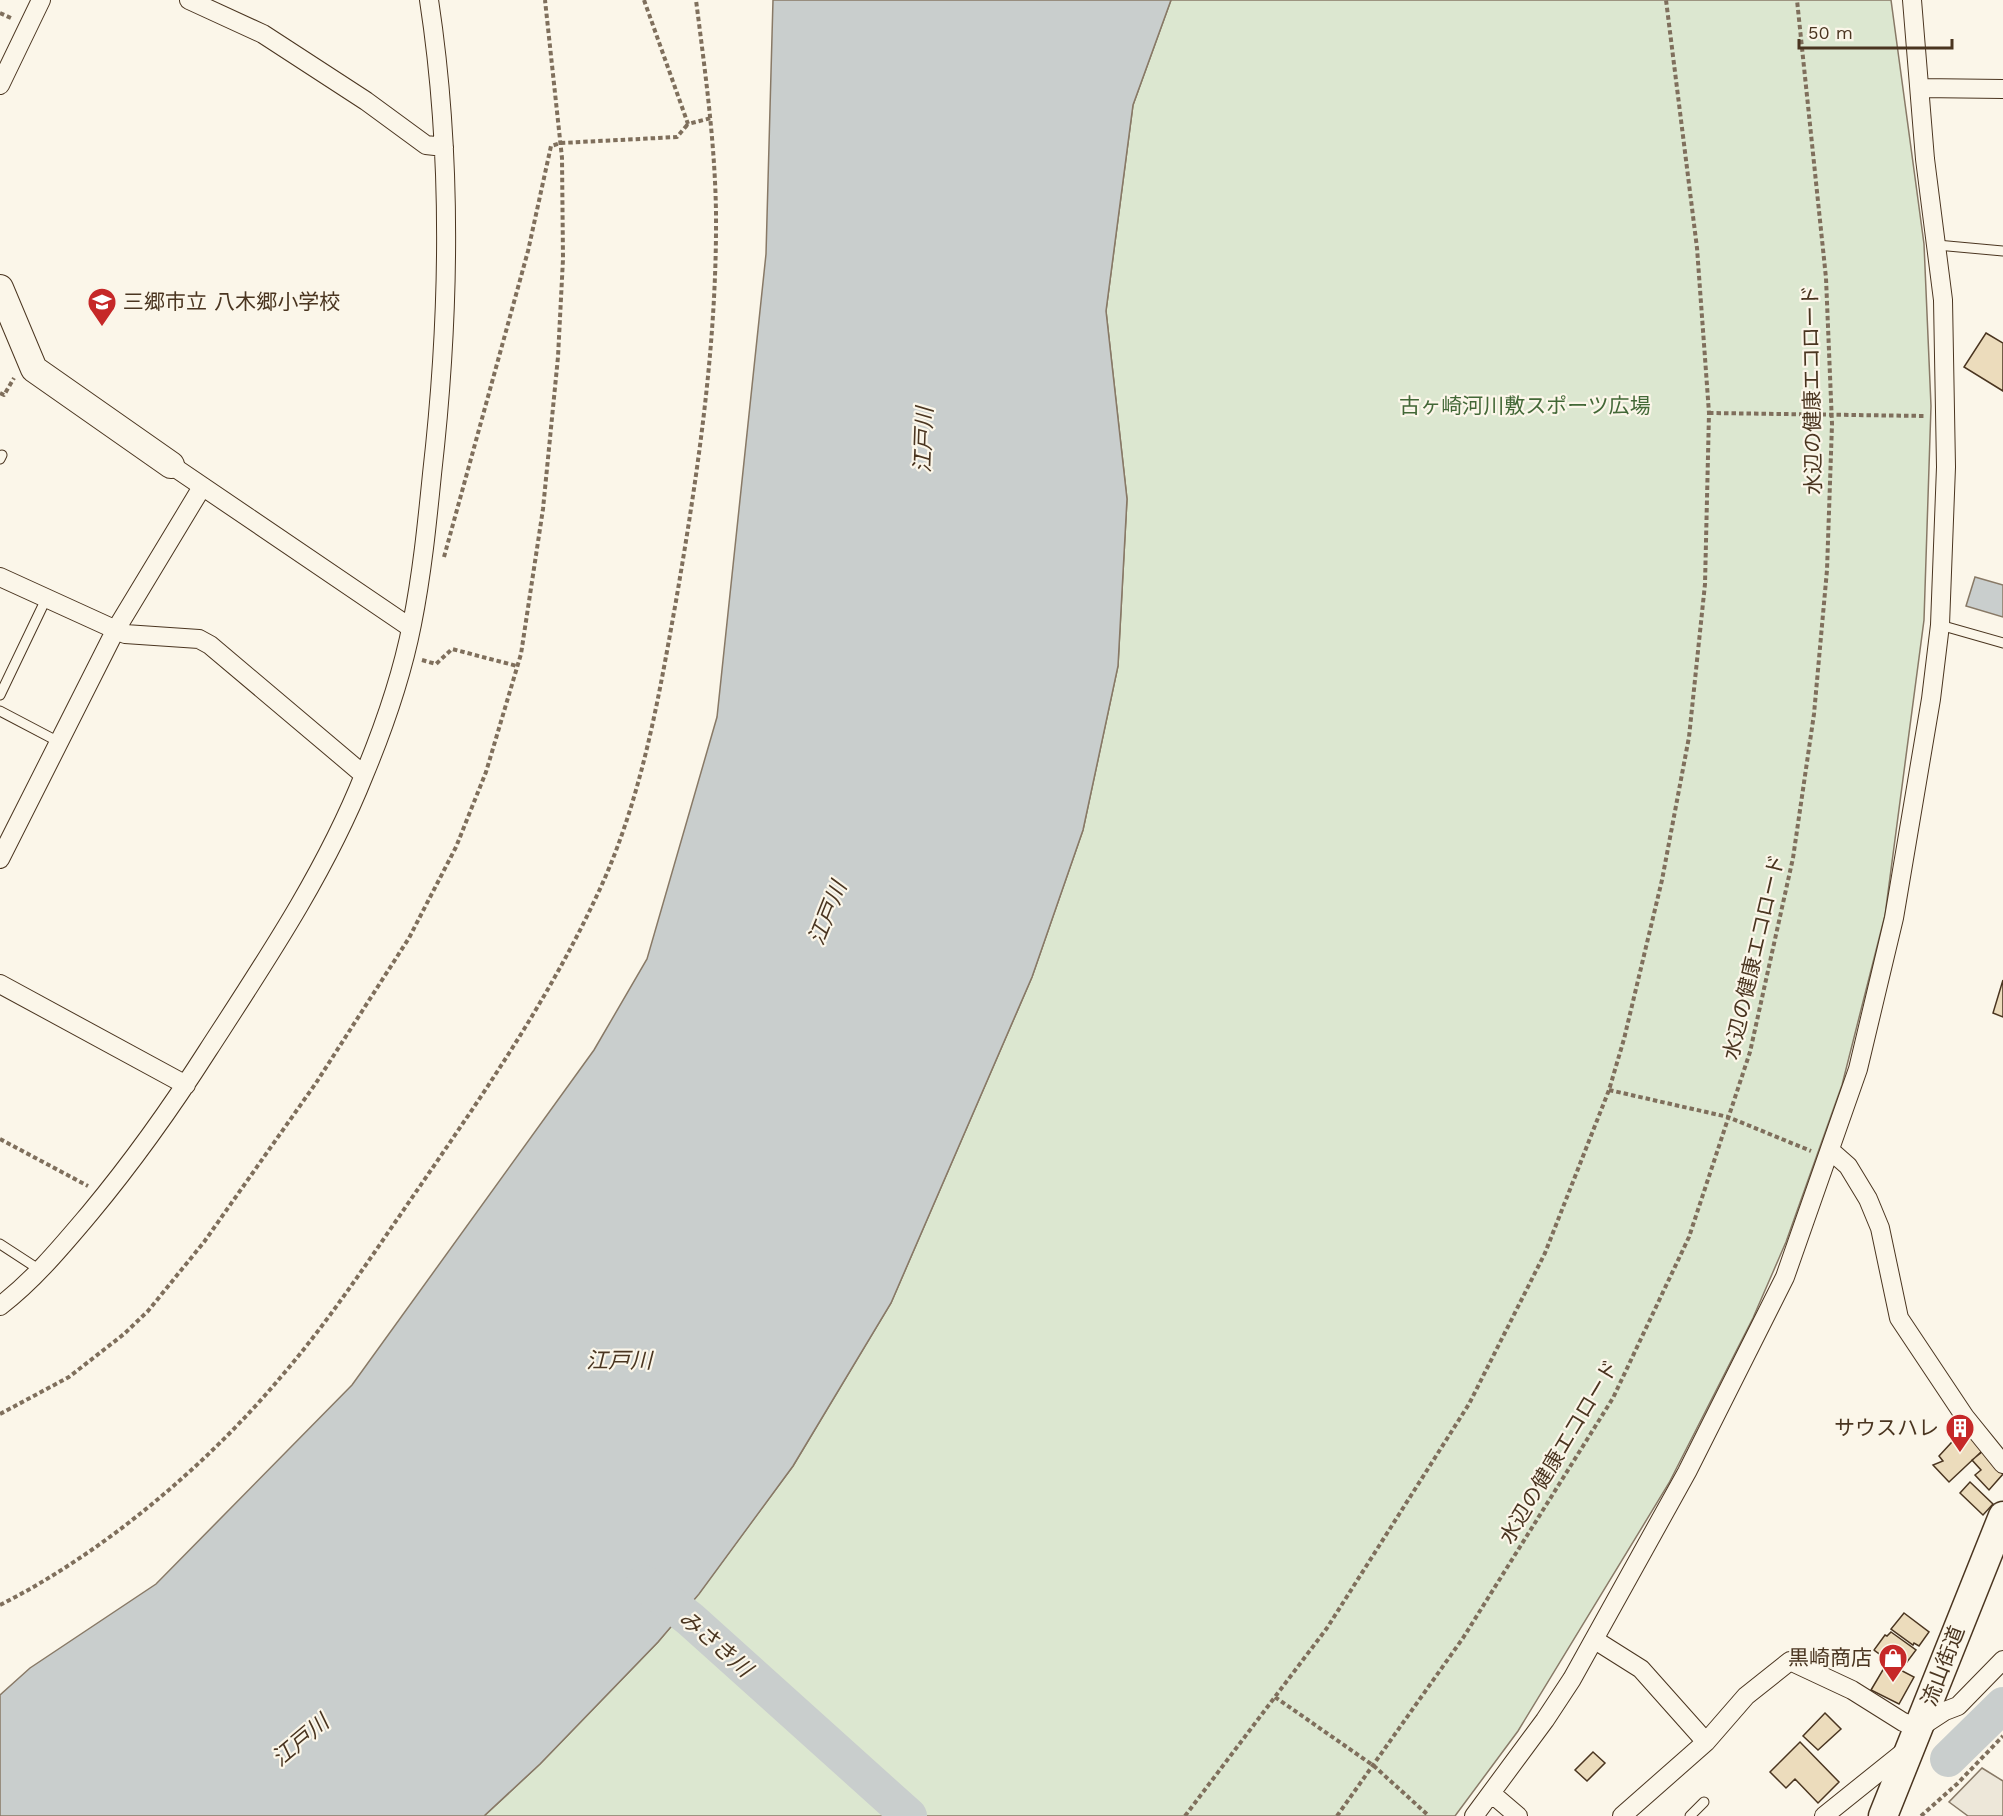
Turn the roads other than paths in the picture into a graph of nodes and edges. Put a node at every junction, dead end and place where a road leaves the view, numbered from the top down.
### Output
1 (41, 0) edge
2 (189, 0) edge
3 (429, 0) edge
4 (1912, 0) edge
5 (0, 85) edge
6 (1920, 88) junction
7 (2003, 90) edge
8 (444, 147) junction
9 (1937, 245) junction
10 (2003, 251) edge
11 (0, 288) edge
12 (171, 465) joint
13 (202, 487) junction
14 (0, 577) edge
15 (46, 598) junction
16 (1940, 625) junction
17 (411, 628) junction
18 (115, 631) junction
19 (2003, 643) edge
20 (0, 694) edge
21 (0, 711) edge
22 (59, 742) junction
23 (364, 775) junction
24 (0, 859) edge
25 (0, 984) edge
26 (186, 1085) junction
27 (1831, 1150) junction
28 (0, 1244) edge
29 (40, 1270) junction
30 (0, 1306) edge
31 (2003, 1464) edge
32 (2003, 1516) edge
33 (1595, 1640) junction
34 (2003, 1660) edge
35 (1916, 1735) junction
36 (1706, 1742) junction
37 (1491, 1793) junction
38 (1704, 1802) dead end
39 (1474, 1816) edge
40 (1518, 1816) edge
41 (1622, 1816) edge
42 (1689, 1816) edge
43 (1824, 1816) edge
44 (1883, 1816) edge

1 - 5 street
2 - 8 street
3 - 8 street
4 - 6 street
6 - 7 street
6 - 9 street
8 - 17 street
9 - 10 lane
9 - 16 street
11 - 12 street
12 - 13 street
13 - 17 street
13 - 18 street
14 - 15 street
15 - 18 street
15 - 20 lane
16 - 19 lane
16 - 27 street
17 - 23 street
18 - 22 street
18 - 23 street
21 - 22 lane
22 - 24 street
23 - 26 street
25 - 26 street
26 - 29 street
27 - 31 street
27 - 33 street
28 - 29 lane
29 - 30 street
32 - 35 main road, 流山街道
33 - 36 street
33 - 37 street
34 - 35 street
35 - 36 street
35 - 43 street
35 - 44 main road, 流山街道
36 - 41 street
37 - 39 street
37 - 40 street
38 - 42 lane

